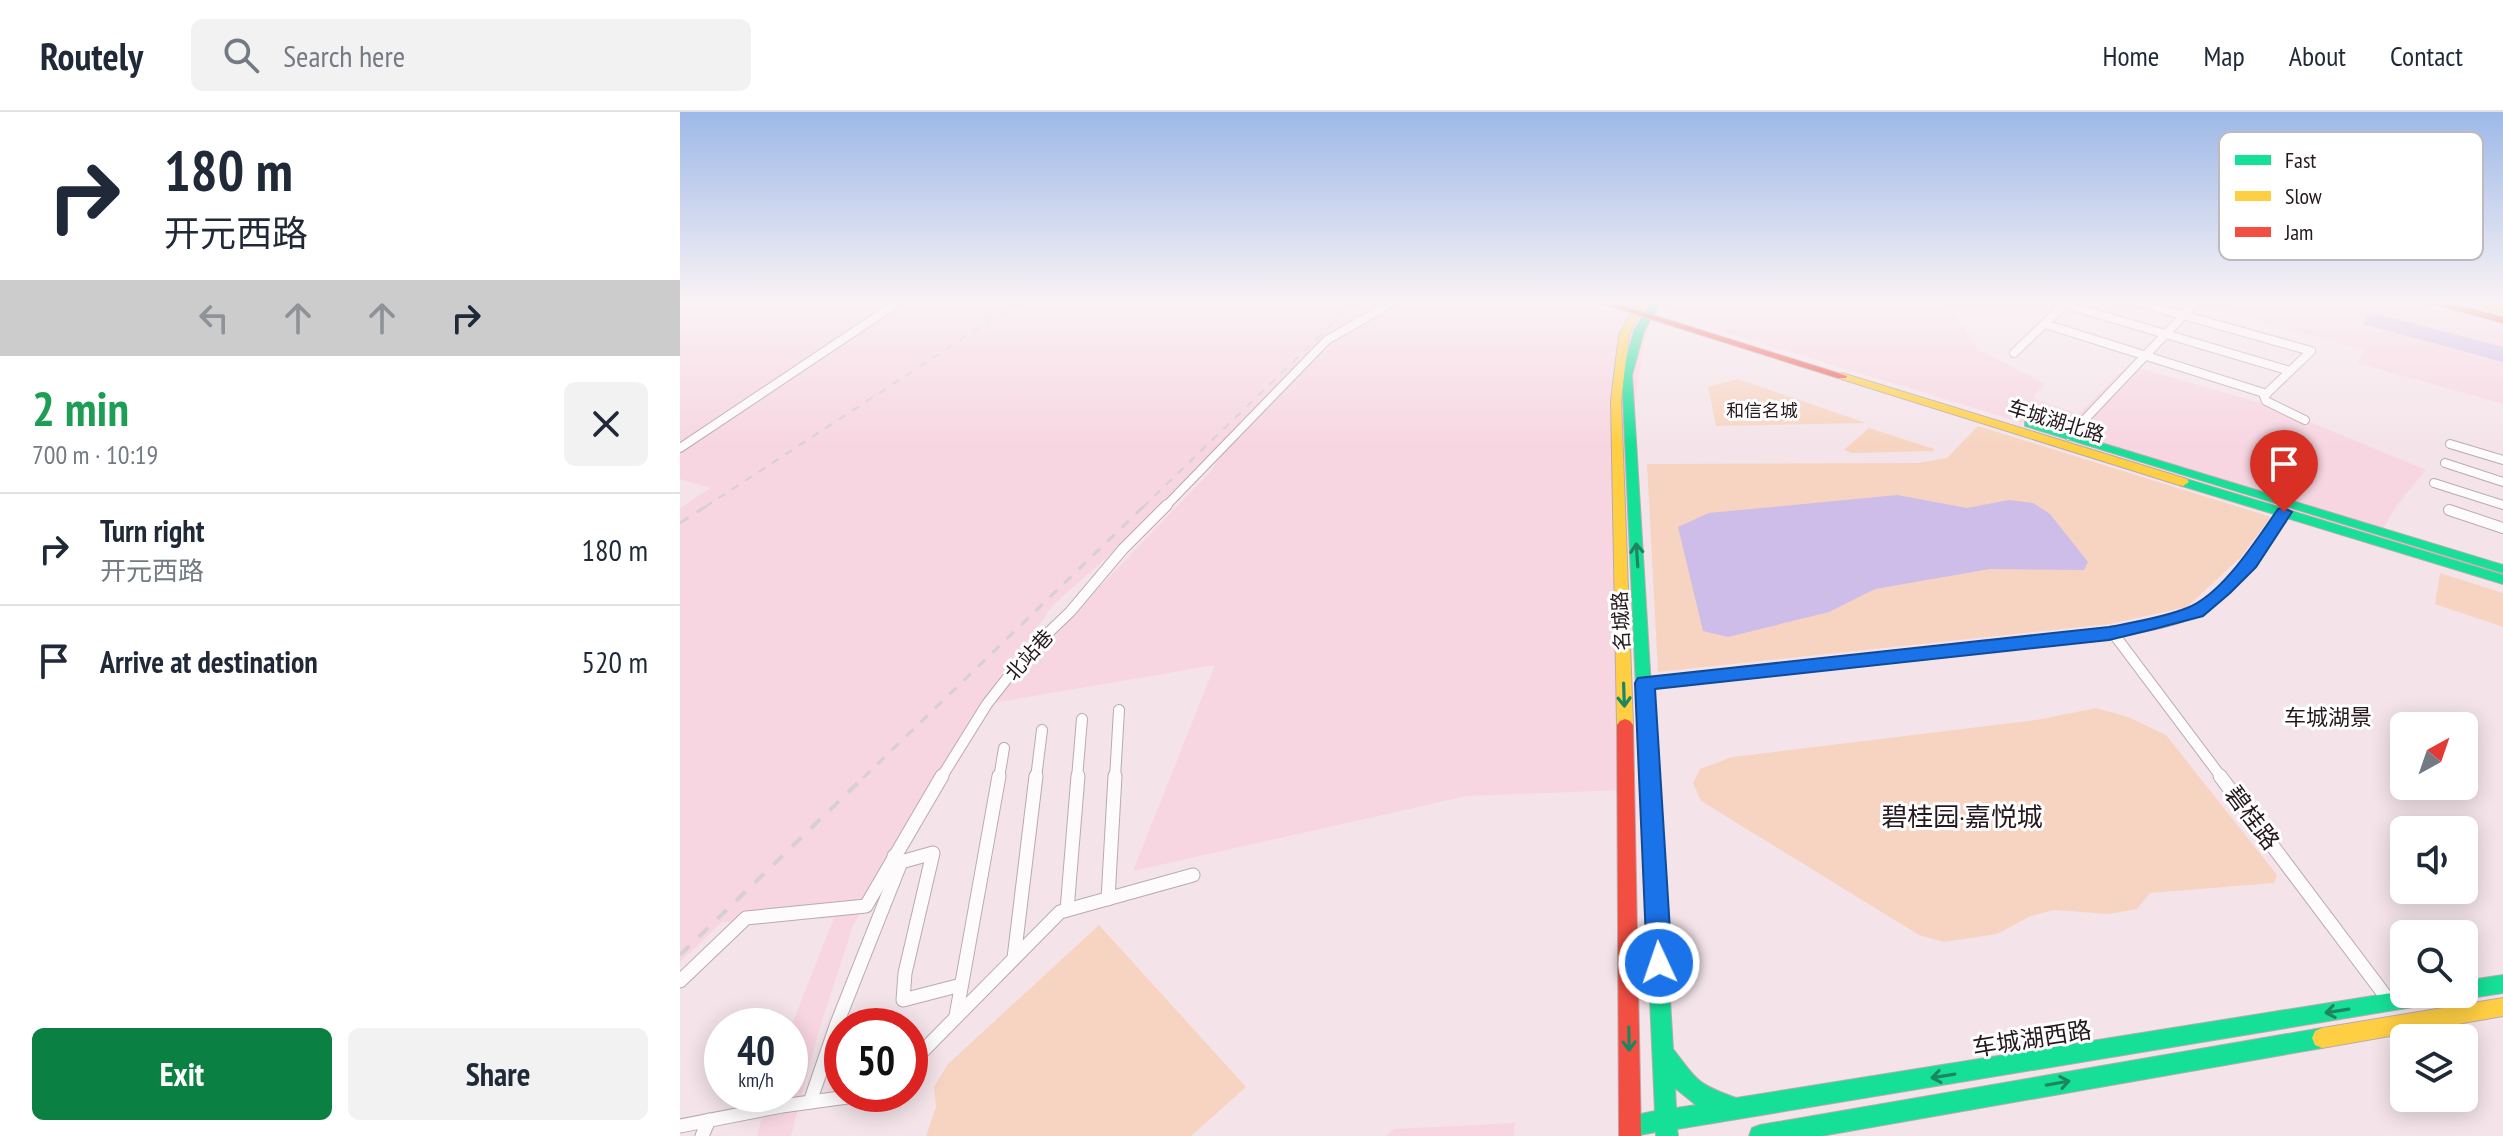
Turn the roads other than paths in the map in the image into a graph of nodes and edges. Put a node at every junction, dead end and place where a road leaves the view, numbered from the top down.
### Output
1 (828, 349) edge
2 (1318, 349) edge
3 (1622, 349) edge
4 (1634, 349) edge
5 (1764, 349) edge
6 (1770, 349) edge
7 (2019, 349) edge
8 (2122, 349) edge
9 (2152, 349) edge
10 (2213, 349) edge
11 (2303, 349) edge
12 (2014, 353) dead end
13 (2145, 356) junction
14 (2290, 371) junction
15 (2267, 394) junction
16 (2305, 420) dead end
17 (2069, 436) junction
18 (2450, 444) dead end
19 (680, 448) edge
20 (2503, 460) edge
21 (2445, 463) dead end
22 (2503, 482) edge
23 (2434, 483) dead end
24 (2503, 505) edge
25 (2449, 510) dead end
26 (2284, 512) junction
27 (2503, 528) edge
28 (2503, 569) edge
29 (2503, 580) edge
30 (2113, 633) junction
31 (1645, 683) junction
32 (1119, 710) dead end
33 (1082, 719) dead end
34 (1042, 730) dead end
35 (1004, 748) dead end
36 (897, 859) junction
37 (1193, 875) dead end
38 (1108, 899) junction
39 (1067, 910) junction
40 (1014, 958) junction
41 (680, 981) edge
42 (2503, 984) edge
43 (961, 985) junction
44 (2478, 988) edge
45 (2390, 1002) joint
46 (2503, 1007) edge
47 (955, 1018) junction
48 (928, 1046) edge
49 (1664, 1051) junction
50 (824, 1100) edge
51 (810, 1102) junction
52 (1739, 1109) junction
53 (709, 1120) junction
54 (680, 1126) edge
55 (1667, 1128) edge
56 (1630, 1131) edge
57 (702, 1136) edge
58 (1760, 1136) edge

1 - 19 street
2 - 36 street, 北站巷
3 -> 56 main road, 名城路
31 -> 4 main road, 名城路
5 - 26 main road, 车城湖北路
6 - 17 main road, 车城湖北路
7 - 12 street
8 - 13 street
9 - 13 street
10 - 14 street
11 - 14 street
13 - 15 street
13 - 17 street
14 - 15 street
15 - 16 street
17 - 28 main road, 车城湖北路
18 - 20 street
21 - 22 street
23 - 24 street
25 - 27 street
26 - 29 main road, 车城湖北路
26 - 30 street
30 - 31 street
30 - 45 street, 碧桂路
31 - 49 main road, 名城路
32 - 38 street
33 - 39 street
34 - 40 street
35 - 43 street
36 - 41 street, 北站巷
36 - 43 street
36 - 51 street
37 - 38 street
38 - 39 street
39 - 40 street
40 - 47 street
42 - 44 main road
43 - 47 street
45 -> 52 main road, 车城湖西路
58 -> 46 main road
47 - 48 street
49 - 52 main road
49 - 55 main road, 名城路
50 - 51 street
51 - 53 street
52 - 55 main road, 车城湖西路
53 - 54 street
53 - 57 street
55 - 56 main road, 车城湖西路

